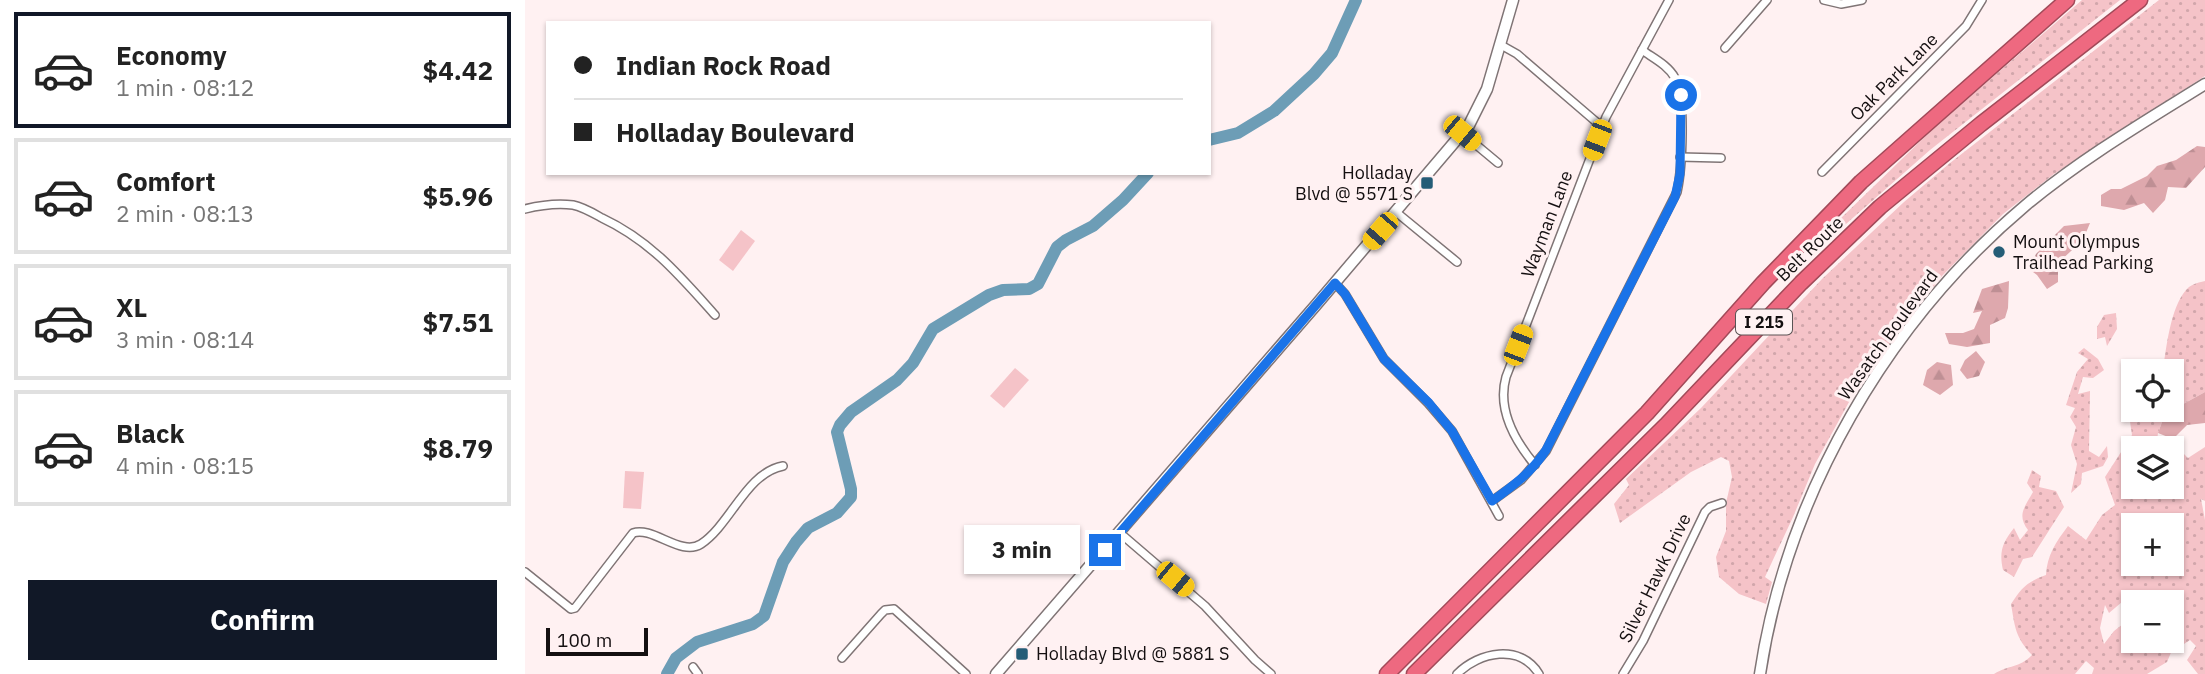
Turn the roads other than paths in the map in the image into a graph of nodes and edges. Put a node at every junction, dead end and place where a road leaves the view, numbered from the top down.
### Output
1 (1513, 0) edge
2 (1669, 0) edge
3 (1767, 0) edge
4 (1823, 0) edge
5 (1862, 0) edge
6 (1982, 0) edge
7 (2067, 0) edge
8 (2140, 0) edge
9 (1500, 46) junction
10 (1725, 48) dead end
11 (1641, 50) junction
12 (2205, 84) edge
13 (1601, 127) junction
14 (1462, 133) junction
15 (1680, 157) junction
16 (1721, 158) dead end
17 (1498, 163) dead end
18 (1822, 172) dead end
19 (525, 209) edge
20 (1396, 212) junction
21 (1457, 262) dead end
22 (1335, 283) junction
23 (715, 315) dead end
24 (1535, 465) junction
25 (783, 466) dead end
26 (1492, 501) junction
27 (1722, 503) dead end
28 (1499, 516) dead end
29 (1120, 533) junction
30 (525, 572) edge
31 (842, 658) dead end
32 (966, 674) edge
33 (997, 674) edge
34 (1271, 674) edge
35 (1387, 674) edge
36 (1414, 674) edge
37 (1457, 674) edge
38 (1539, 674) edge
39 (1623, 674) edge
40 (1760, 674) edge

1 - 9 main road
2 - 11 street, Wayman Lane
3 - 10 street
4 - 5 street
6 - 18 street, Oak Park Lane
7 - 35 highway, Belt Route / I 215
8 - 36 highway, Belt Route / I 215
9 - 13 street
9 - 14 main road
11 - 13 street, Wayman Lane
11 - 15 street
12 - 40 main road, Wasatch Boulevard
13 - 24 street, Wayman Lane
14 - 17 street
14 - 20 main road
15 - 16 street
15 - 24 street
19 - 23 street
20 - 21 street
20 - 22 main road
22 - 26 street
22 - 29 main road
24 - 26 street
25 - 30 street
26 - 28 street
27 - 39 street, Silver Hawk Drive
29 - 33 main road
29 - 34 street
31 - 32 street
37 - 38 street

